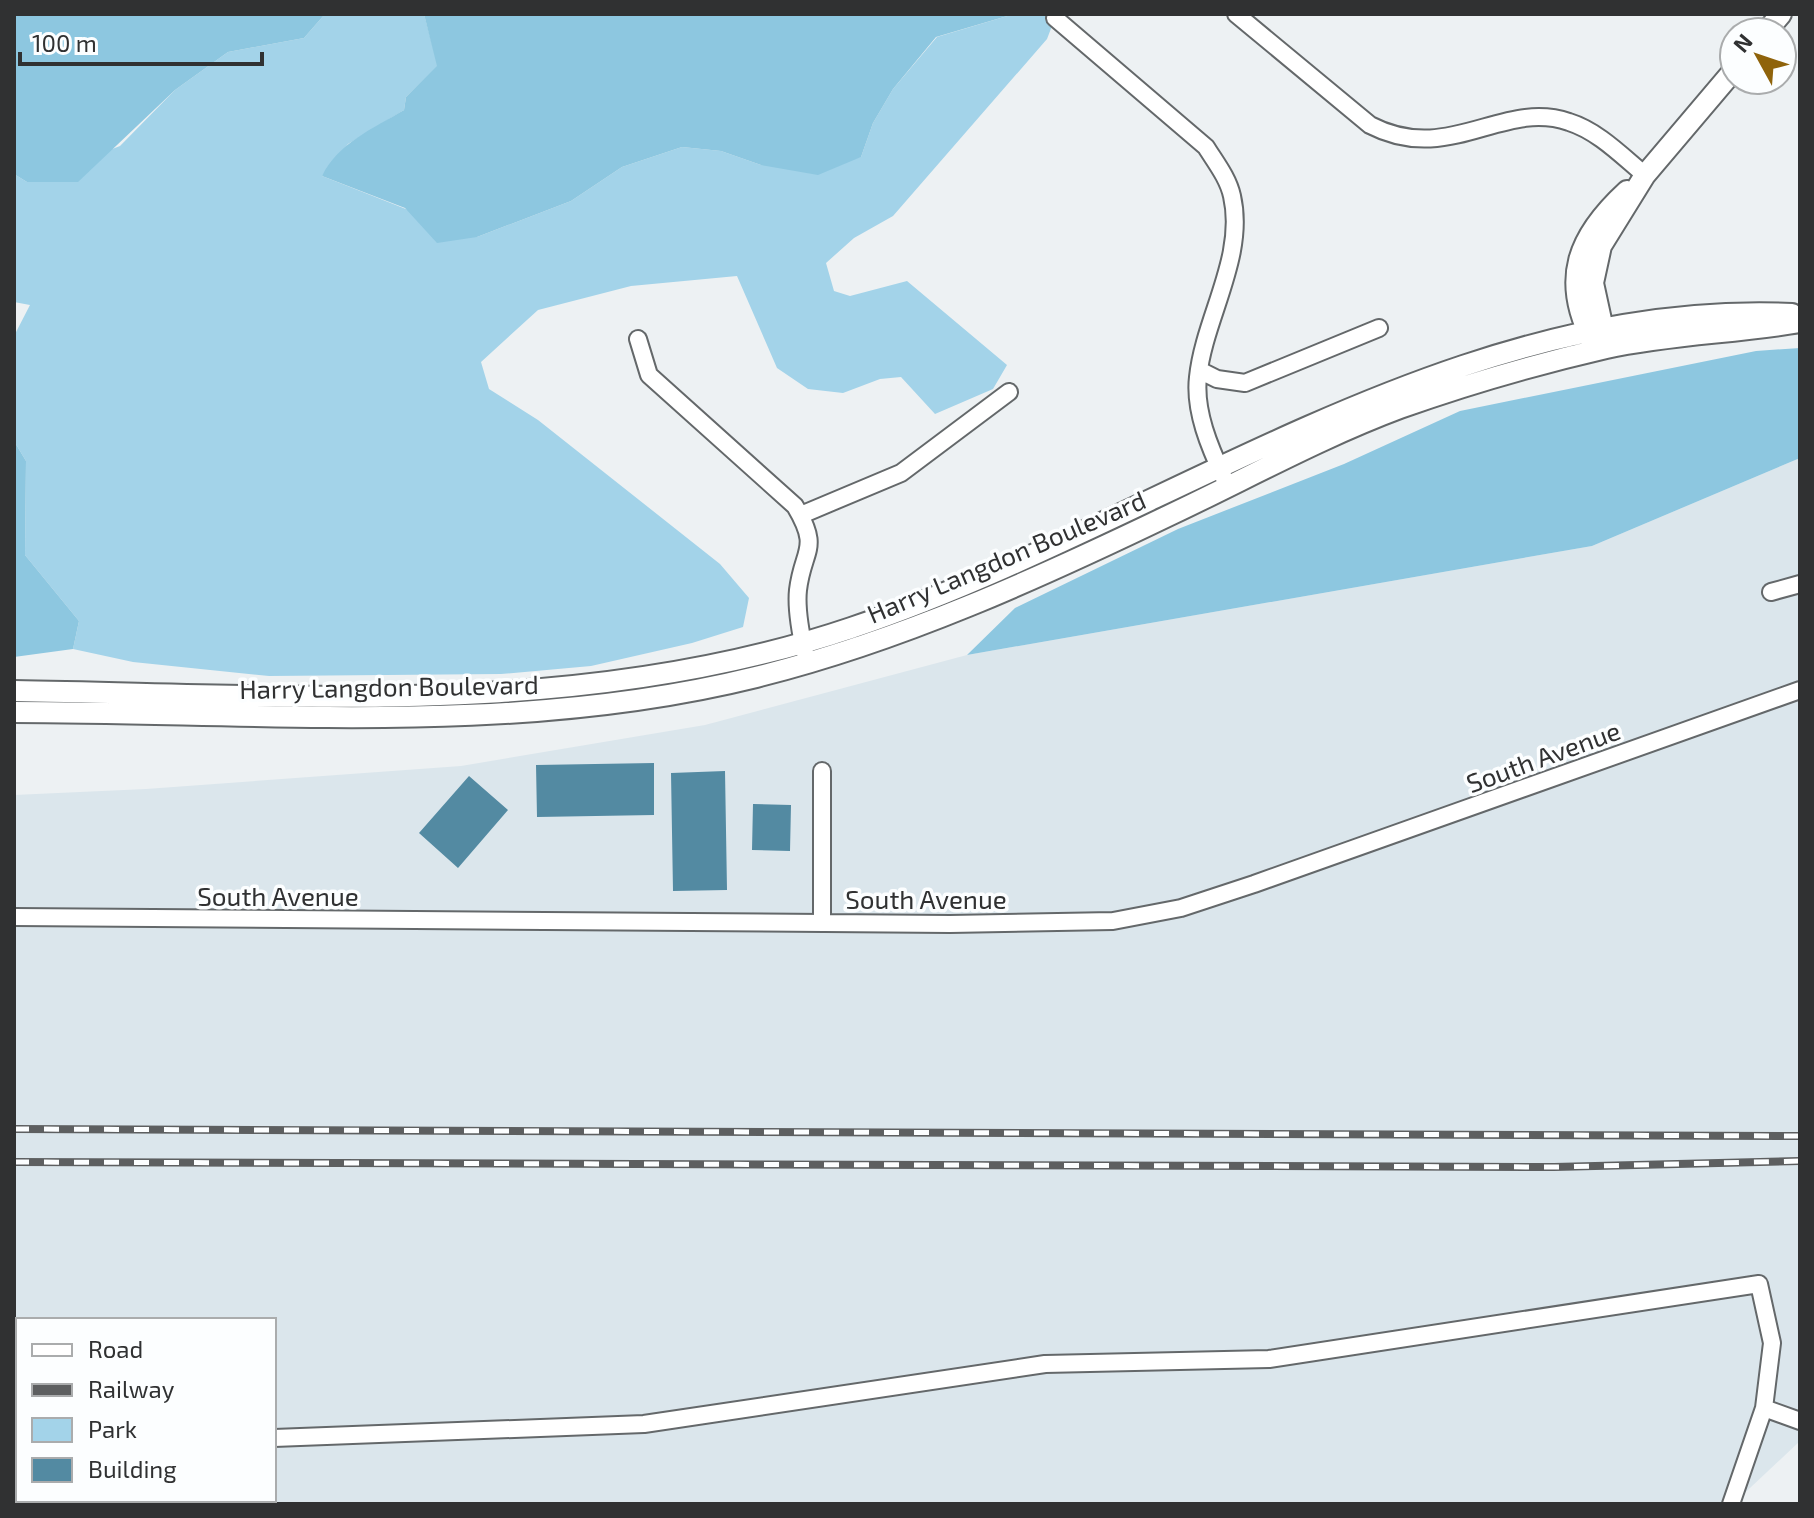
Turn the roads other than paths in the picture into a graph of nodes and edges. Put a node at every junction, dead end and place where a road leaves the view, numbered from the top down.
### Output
1 (1247, 17) edge
2 (1055, 18) dead end
3 (1718, 89) edge
4 (1645, 175) junction
5 (1593, 283) junction
6 (1577, 299) junction
7 (1800, 315) edge
8 (1643, 322) junction
9 (1800, 322) edge
10 (1379, 328) dead end
11 (1595, 330) junction
12 (638, 339) dead end
13 (1547, 341) junction
14 (1597, 351) junction
15 (1199, 370) junction
16 (1009, 392) dead end
17 (1223, 477) junction
18 (801, 515) junction
19 (1800, 584) edge
20 (1771, 592) dead end
21 (805, 652) junction
22 (1800, 690) edge
23 (14, 691) edge
24 (14, 712) edge
25 (822, 771) dead end
26 (14, 917) edge
27 (822, 922) junction
28 (1764, 1408) junction
29 (1800, 1421) edge
30 (276, 1438) edge
31 (1731, 1504) edge

1 - 4 street
2 - 15 street
3 - 4 main road
4 - 5 main road
4 - 6 main road
5 - 8 main road
5 - 11 main road
6 - 11 main road
6 - 13 main road
7 - 8 main road, Harry Langdon Boulevard
8 - 11 main road, Harry Langdon Boulevard
9 - 14 main road, Harry Langdon Boulevard
10 - 15 street
11 - 13 main road, Harry Langdon Boulevard
11 - 14 main road
12 - 18 street
13 - 17 main road, Harry Langdon Boulevard
14 - 17 main road, Harry Langdon Boulevard
15 - 17 street
16 - 18 street
17 - 21 main road, Harry Langdon Boulevard
18 - 21 street
19 - 20 street
21 - 23 main road, Harry Langdon Boulevard
21 - 24 main road, Harry Langdon Boulevard
22 - 27 street, South Avenue
25 - 27 street
26 - 27 street, South Avenue
28 - 29 street
28 - 30 street
28 - 31 street

